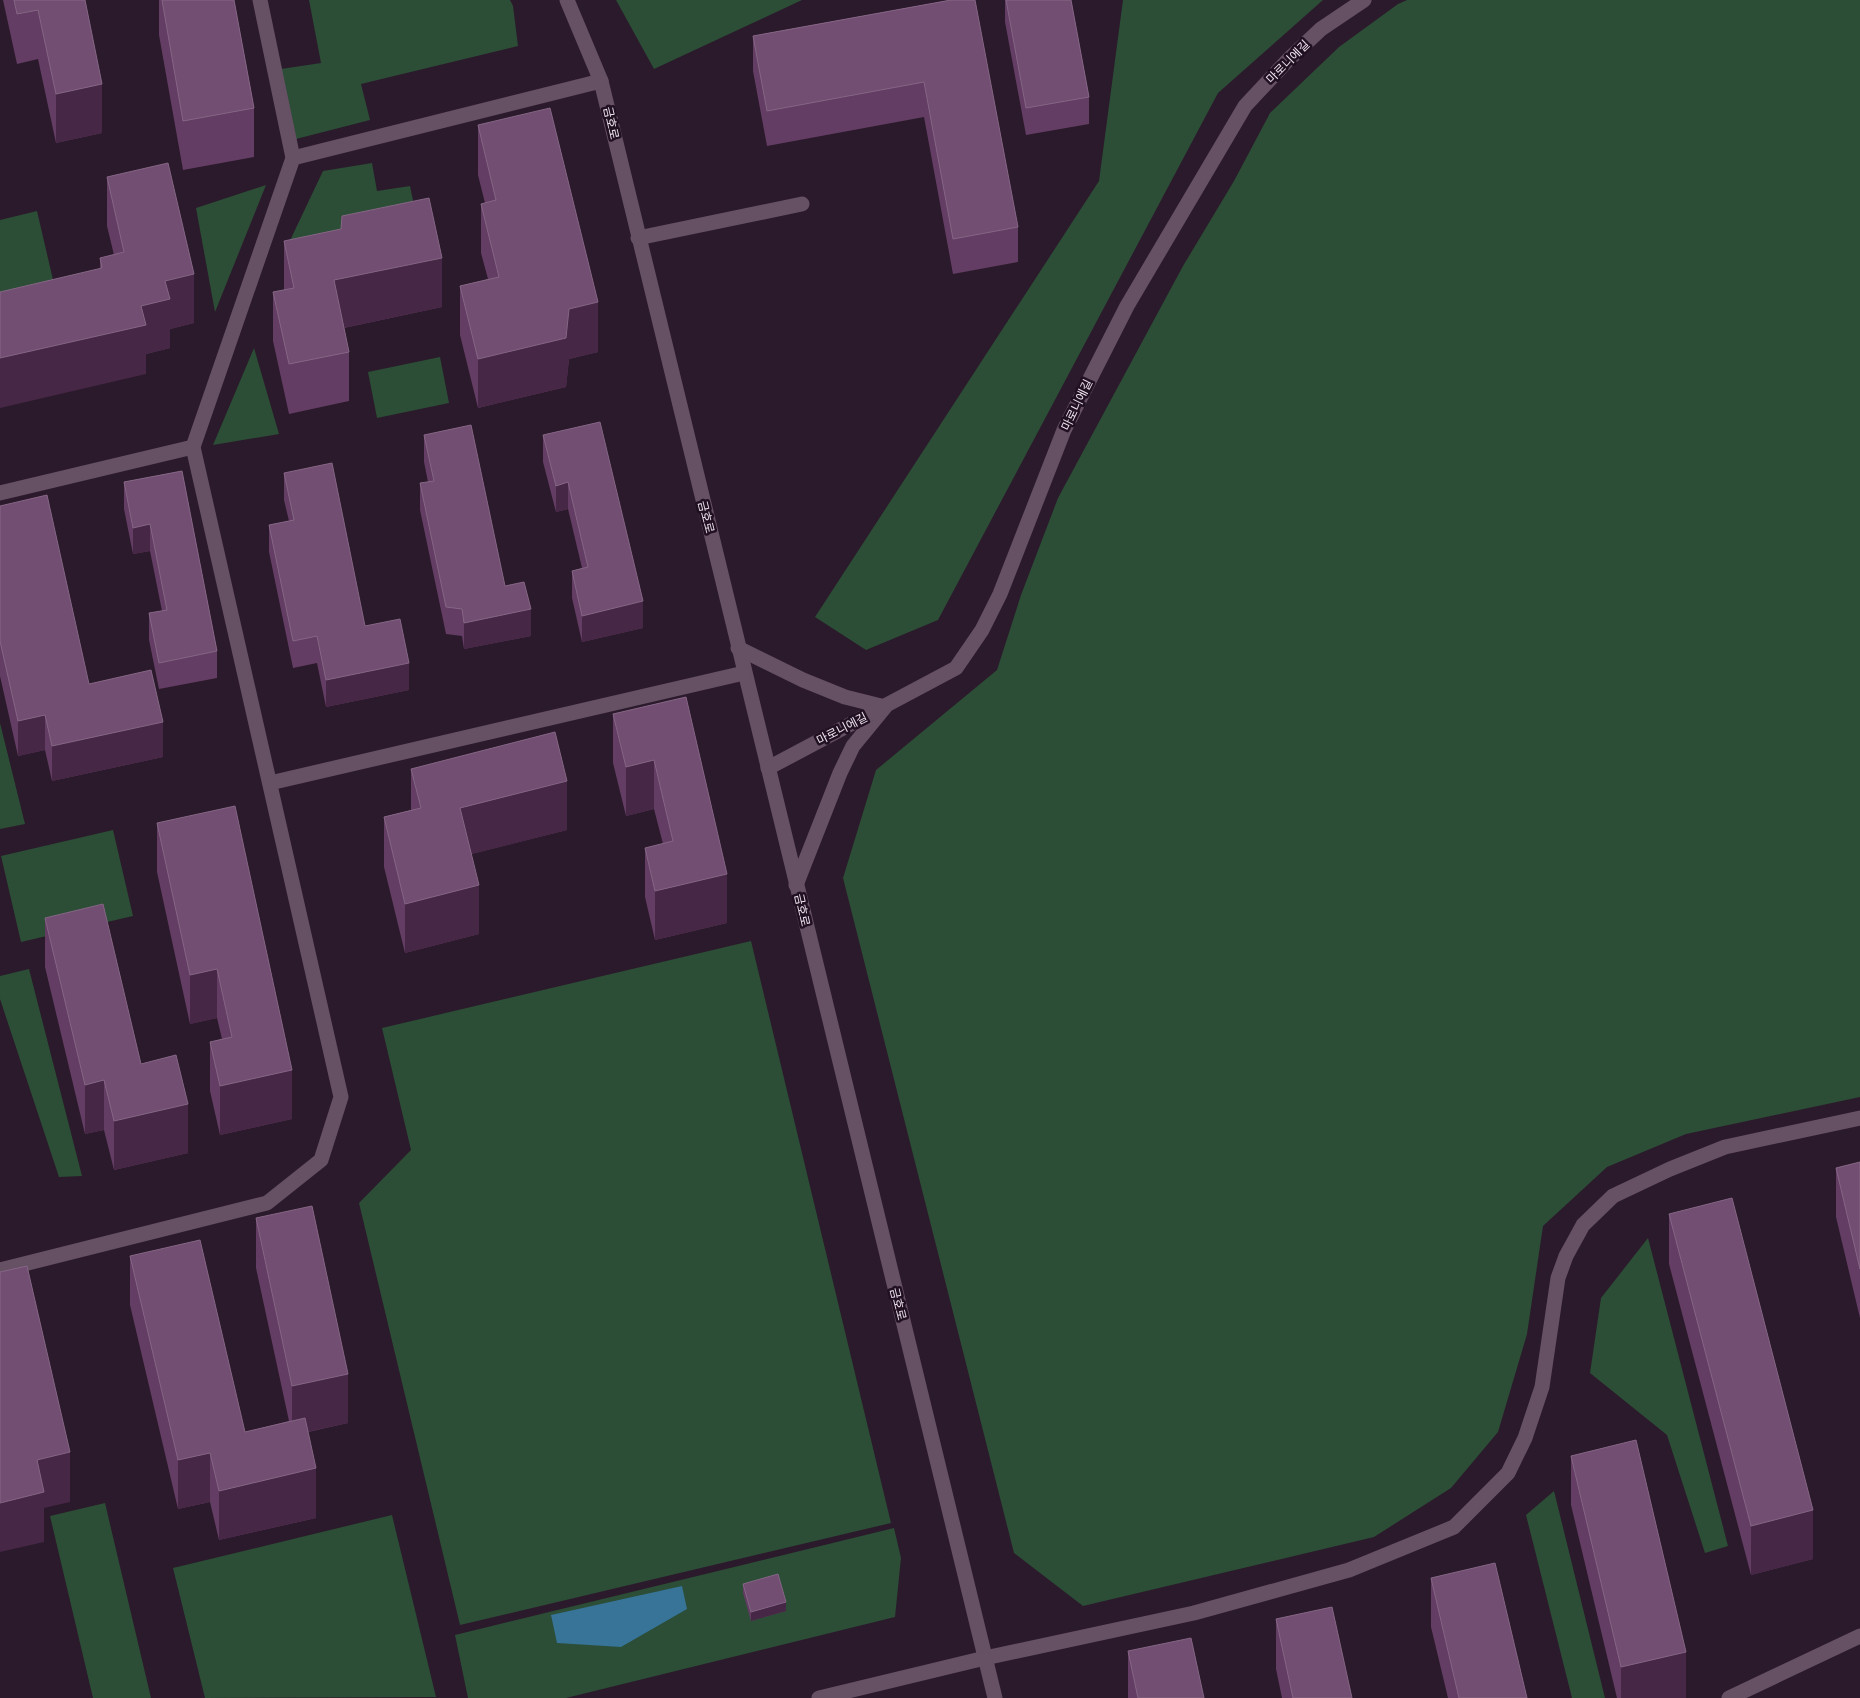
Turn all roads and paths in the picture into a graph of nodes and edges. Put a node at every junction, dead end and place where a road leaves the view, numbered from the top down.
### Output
1 (260, 0) edge
2 (567, 0) edge
3 (1364, 0) edge
4 (601, 81) junction
5 (293, 158) junction
6 (802, 204) dead end
7 (638, 238) junction
8 (193, 447) junction
9 (0, 493) edge
10 (738, 648) junction
11 (744, 673) junction
12 (885, 707) junction
13 (768, 768) junction
14 (270, 783) junction
15 (796, 885) junction
16 (1860, 1118) edge
17 (0, 1270) edge
18 (1860, 1636) edge
19 (985, 1658) junction
20 (819, 1698) edge
21 (995, 1698) edge
22 (1729, 1698) edge

1 - 5 street
2 - 4 street, 금호로
3 - 12 street, 마로니에길
4 - 5 street
4 - 7 street, 금호로
5 - 8 street
6 - 7 street
7 - 10 street, 금호로
8 - 9 street
8 - 14 street
10 - 11 street, 금호로
10 - 12 street
11 - 13 street, 금호로
11 - 14 street
12 - 13 street, 마로니에길
12 - 15 street
13 - 15 street, 금호로
14 - 17 street
15 - 19 street, 금호로
16 - 19 street
18 - 22 street
19 - 20 street
19 - 21 street, 금호로

